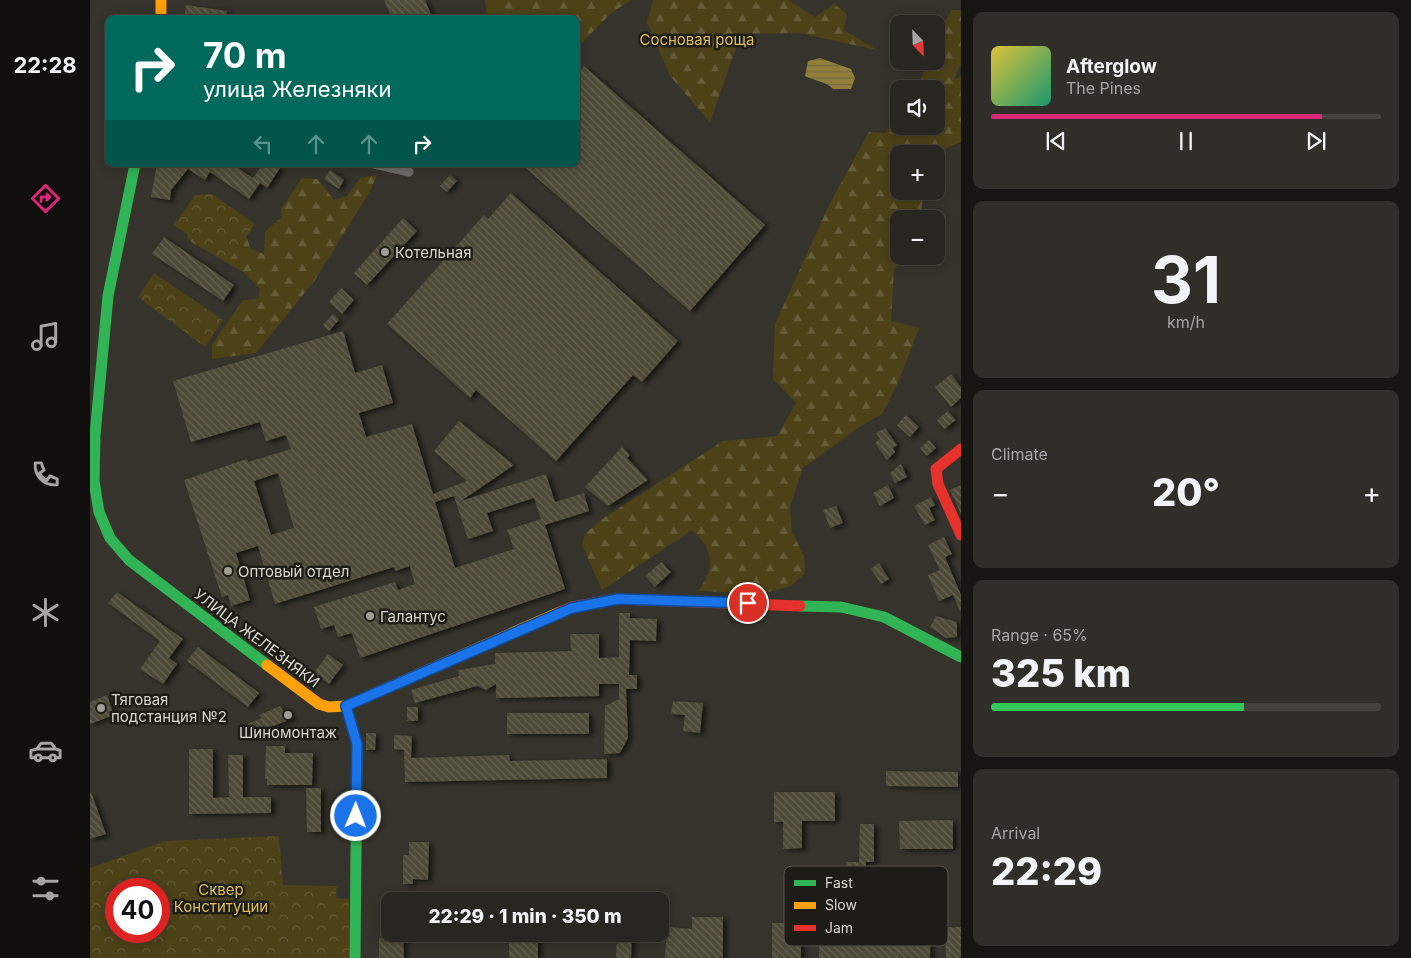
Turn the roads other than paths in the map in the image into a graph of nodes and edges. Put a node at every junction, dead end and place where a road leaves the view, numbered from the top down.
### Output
1 (161, 0) edge
2 (161, 15) edge
3 (134, 167) edge
4 (387, 167) edge
5 (409, 172) dead end
6 (93, 435) edge
7 (961, 449) edge
8 (961, 535) edge
9 (961, 657) edge
10 (346, 706) junction
11 (355, 958) edge

1 - 2 street
3 - 6 street, УЛИЦА ЖЕЛЕЗНЯКИ
4 - 5 street
6 - 10 street, УЛИЦА ЖЕЛЕЗНЯКИ
7 - 8 street
9 - 10 street, УЛИЦА ЖЕЛЕЗНЯКИ
10 - 11 street

